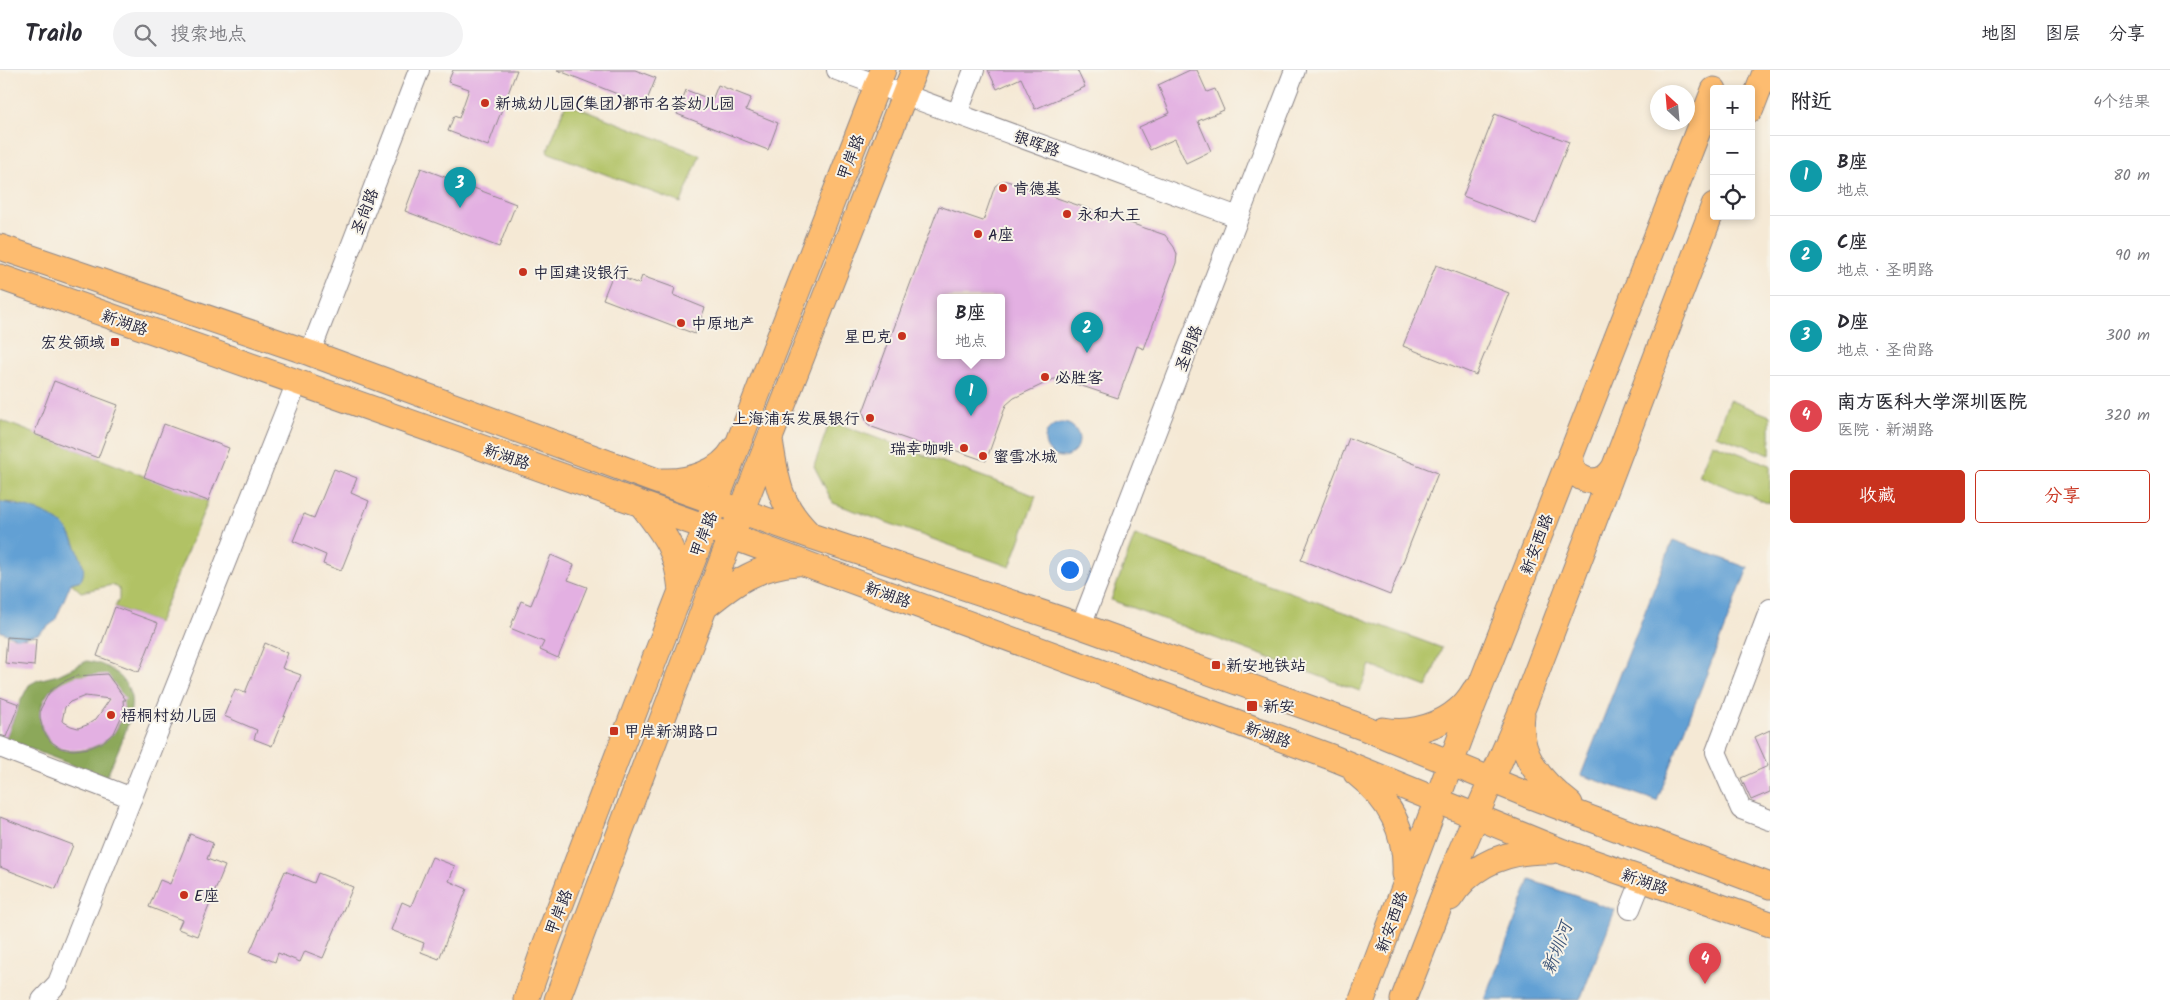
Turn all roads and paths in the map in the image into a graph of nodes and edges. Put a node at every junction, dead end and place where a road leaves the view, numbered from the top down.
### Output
1 (419, 70) edge
2 (837, 70) edge
3 (914, 70) edge
4 (974, 70) edge
5 (1295, 70) edge
6 (1722, 70) edge
7 (1766, 70) edge
8 (880, 78) edge
9 (1716, 85) edge
10 (904, 95) junction
11 (1710, 99) edge
12 (1755, 99) edge
13 (957, 114) junction
14 (1710, 215) edge
15 (1238, 217) junction
16 (0, 247) edge
17 (0, 278) edge
18 (127, 290) junction
19 (116, 318) junction
20 (310, 353) junction
21 (297, 382) junction
22 (528, 434) junction
23 (770, 439) junction
24 (740, 440) junction
25 (1571, 456) junction
26 (517, 460) junction
27 (1613, 469) junction
28 (654, 480) junction
29 (715, 502) junction
30 (641, 504) junction
31 (742, 512) junction
32 (706, 527) junction
33 (811, 536) junction
34 (732, 537) junction
35 (800, 562) junction
36 (681, 591) junction
37 (705, 607) junction
38 (1770, 609) edge
39 (1082, 626) junction
40 (1492, 658) junction
41 (638, 702) junction
42 (1524, 705) junction
43 (666, 709) junction
44 (1365, 728) junction
45 (0, 747) edge
46 (1331, 757) junction
47 (1452, 762) junction
48 (1492, 779) junction
49 (132, 798) junction
50 (1438, 800) junction
51 (1584, 815) junction
52 (1476, 816) junction
53 (1770, 820) edge
54 (1561, 851) junction
55 (1642, 879) junction
56 (1405, 884) junction
57 (1770, 886) edge
58 (1630, 909) dead end
59 (1435, 921) junction
60 (1770, 924) edge
61 (546, 943) junction
62 (574, 953) junction
63 (60, 991) edge
64 (42, 1000) edge
65 (508, 1000) edge
66 (526, 1000) edge
67 (557, 1000) edge
68 (576, 1000) edge
69 (1362, 1000) edge
70 (1403, 1000) edge

1 - 20 street, 圣尚路
2 - 8 street, 银晖路
3 - 10 main road, 甲岸路
4 - 13 street
5 - 15 street, 圣明路
6 - 9 main road, 新安西路
7 - 12 main road
8 - 10 street, 银晖路
8 - 24 main road, 甲岸路
10 - 13 street, 银晖路
10 - 23 main road, 甲岸路
11 - 25 main road, 新安西路
13 - 15 street, 银晖路
14 - 27 main road
15 - 39 street, 圣明路
16 - 18 main road, 新湖路
17 - 19 main road, 新湖路
18 - 19 main road
18 - 20 main road, 新湖路
19 - 21 main road, 新湖路
20 - 22 main road, 新湖路
21 - 26 main road, 新湖路
21 - 49 street
22 - 26 main road
22 - 28 main road, 新湖路
23 - 31 main road, 甲岸路
23 - 33 main road
24 - 28 main road
24 - 29 main road, 甲岸路
25 - 27 main road
25 - 40 main road, 新安西路
26 - 30 main road, 新湖路
27 - 42 main road
28 - 29 main road, 新湖路
29 - 31 main road, 新湖路
29 - 32 main road, 甲岸路
30 - 32 main road, 新湖路
30 - 36 main road
31 - 33 main road, 新湖路
31 - 34 main road, 甲岸路
32 - 34 main road, 新湖路
32 - 36 main road, 甲岸路
33 - 39 main road, 新湖路
34 - 35 main road, 新湖路
34 - 37 main road, 甲岸路
35 - 37 main road
35 - 46 main road, 新湖路
36 - 41 main road, 甲岸路
37 - 43 main road, 甲岸路
38 - 53 street
39 - 44 main road, 新湖路
40 - 44 main road
40 - 47 main road, 新安西路
41 - 43 main road
41 - 61 main road, 甲岸路
42 - 48 main road
42 - 51 main road
43 - 62 main road, 甲岸路
44 - 47 main road, 新湖路
45 - 49 street
46 - 50 main road, 新湖路
46 - 56 main road
47 - 48 main road, 新湖路
47 - 50 main road, 新安西路
48 - 51 main road, 新湖路
48 - 52 main road
49 - 63 street
50 - 52 main road, 新湖路
50 - 56 main road, 新安西路
51 - 57 main road, 新湖路
52 - 54 main road, 新湖路
52 - 59 main road
54 - 55 main road, 新湖路
54 - 59 main road
55 - 58 street
55 - 60 main road, 新湖路
56 - 69 main road, 新安西路
59 - 70 main road
61 - 65 main road
61 - 66 main road, 甲岸路
62 - 67 main road, 甲岸路
62 - 68 main road
63 - 64 street

